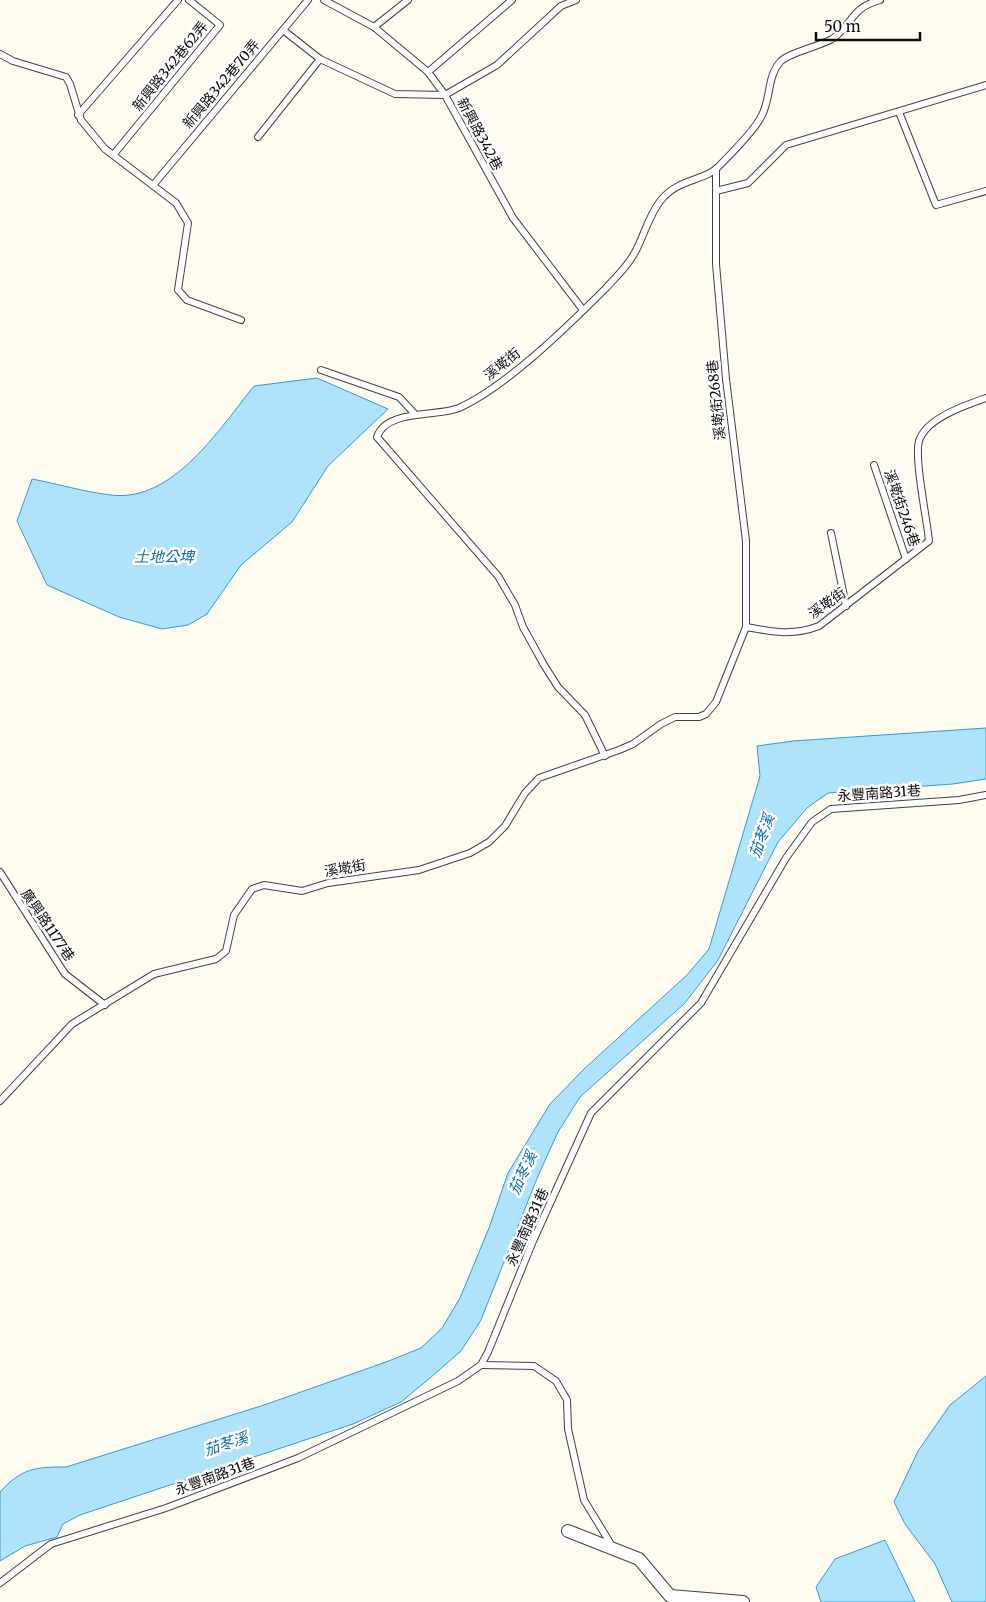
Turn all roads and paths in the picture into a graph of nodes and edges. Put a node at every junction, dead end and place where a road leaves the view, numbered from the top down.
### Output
1 (178, 0) edge
2 (188, 0) edge
3 (308, 0) edge
4 (324, 0) edge
5 (408, 0) edge
6 (512, 0) edge
7 (576, 0) edge
8 (880, 0) edge
9 (374, 27) junction
10 (283, 30) junction
11 (0, 54) edge
12 (320, 59) junction
13 (428, 72) junction
14 (986, 86) edge
15 (446, 96) junction
16 (898, 112) junction
17 (78, 115) junction
18 (258, 137) dead end
19 (114, 154) junction
20 (716, 169) junction
21 (154, 184) junction
22 (716, 191) junction
23 (986, 191) edge
24 (583, 310) junction
25 (241, 320) dead end
26 (321, 370) dead end
27 (986, 398) edge
28 (414, 414) junction
29 (874, 465) dead end
30 (831, 533) dead end
31 (906, 559) junction
32 (846, 606) junction
33 (746, 627) junction
34 (605, 756) junction
35 (986, 795) edge
36 (0, 872) edge
37 (105, 1005) junction
38 (0, 1101) edge
39 (481, 1365) junction
40 (568, 1531) dead end
41 (613, 1547) junction
42 (0, 1583) edge
43 (743, 1602) edge

1 - 17 lane
2 - 19 lane, 新興路342巷62弄
3 - 10 lane, 新興路342巷70弄
4 - 9 lane, 新興路342巷
5 - 9 lane
6 - 13 lane
7 - 15 lane
8 - 20 lane, 溪墘街
9 - 13 lane, 新興路342巷
10 - 12 lane
10 - 21 lane, 新興路342巷70弄
11 - 17 lane
12 - 15 lane
12 - 18 lane
13 - 15 lane, 新興路342巷
14 - 16 lane
15 - 24 lane, 新興路342巷
16 - 22 lane
16 - 23 lane
17 - 19 lane
19 - 21 lane
20 - 22 lane, 溪墘街268巷
20 - 24 lane, 溪墘街
21 - 25 lane
22 - 33 lane, 溪墘街268巷
24 - 28 lane, 溪墘街
26 - 28 lane
27 - 31 lane, 溪墘街
28 - 34 lane, 溪墘街
29 - 31 lane, 溪墘街246巷
30 - 32 lane
31 - 32 lane, 溪墘街
32 - 33 lane, 溪墘街
33 - 34 lane, 溪墘街
34 - 37 lane, 溪墘街
35 - 39 lane, 永豐南路31巷
36 - 37 lane, 廣興路1177巷
37 - 38 lane, 溪墘街
39 - 41 lane
39 - 42 lane, 永豐南路31巷
40 - 41 street
41 - 43 street

